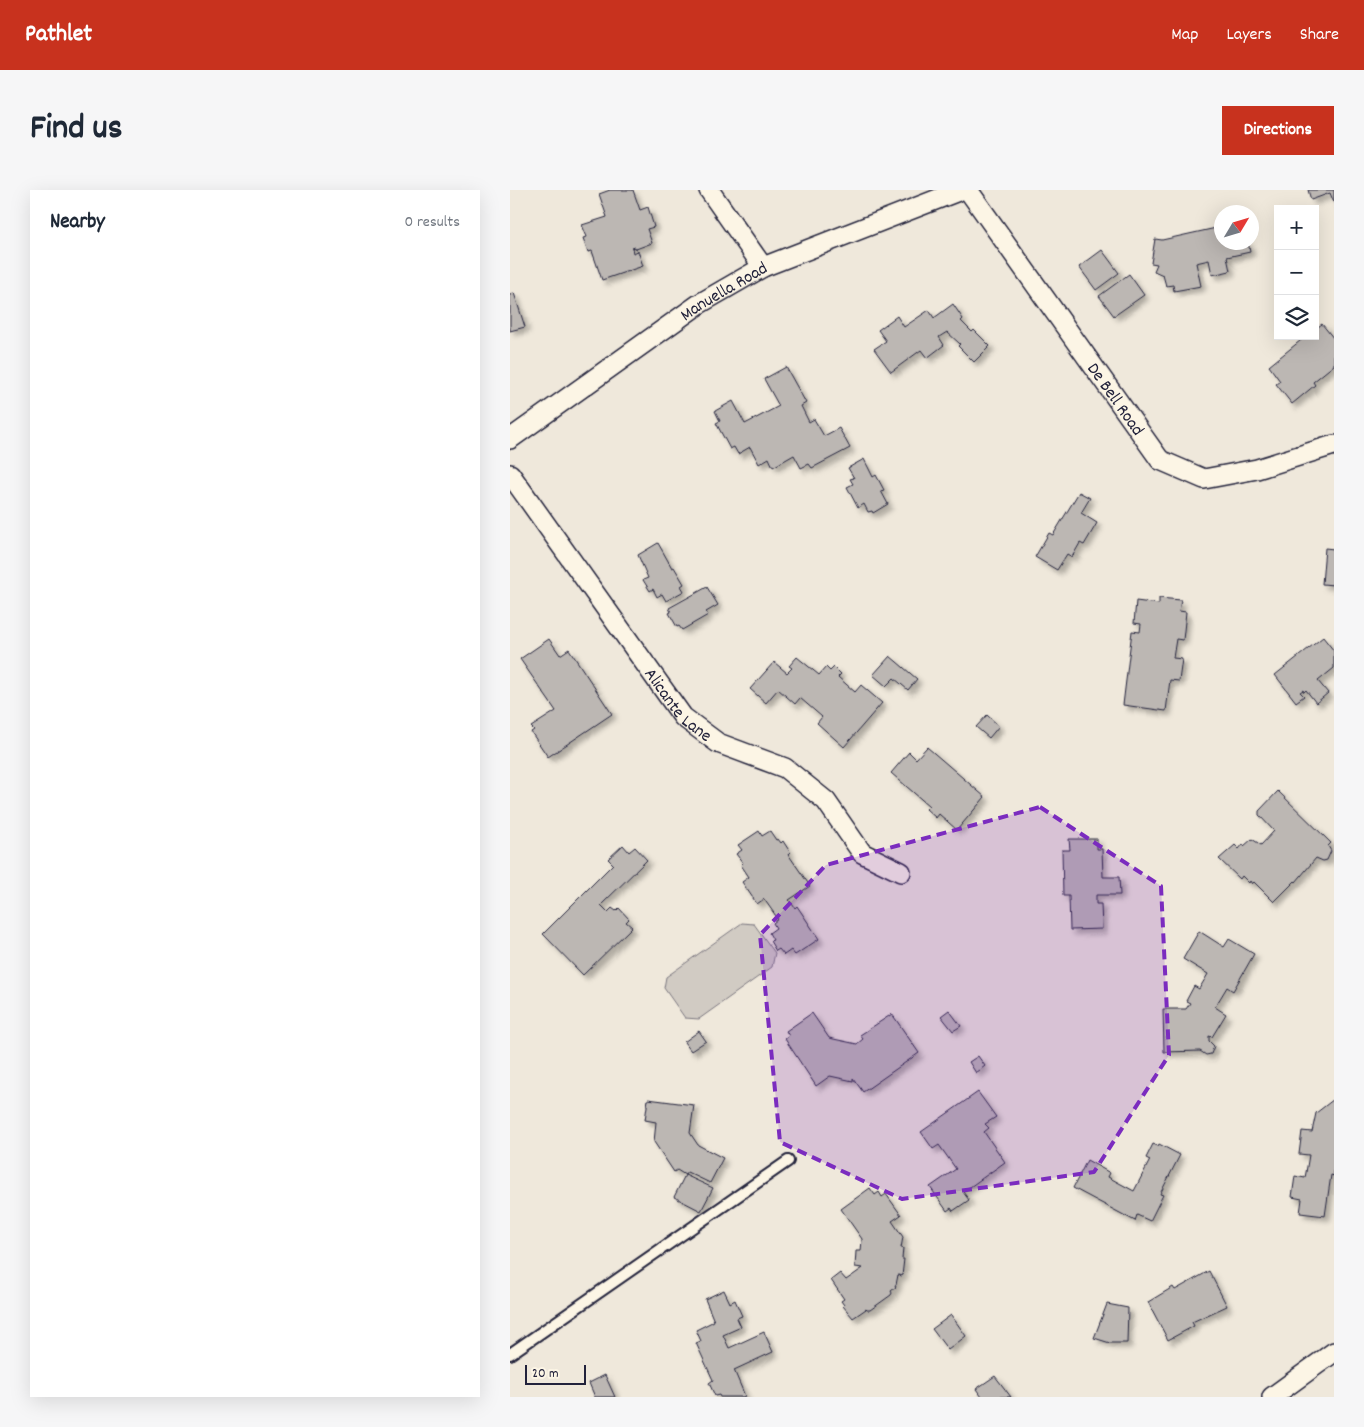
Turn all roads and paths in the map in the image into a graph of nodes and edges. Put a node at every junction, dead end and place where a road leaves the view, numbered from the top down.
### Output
1 (709, 190) edge
2 (961, 190) edge
3 (968, 190) edge
4 (763, 267) junction
5 (510, 439) edge
6 (1334, 445) edge
7 (510, 474) edge
8 (901, 872) dead end
9 (788, 1161) dead end
10 (1334, 1352) edge
11 (510, 1354) edge
12 (1272, 1397) edge

1 - 4 street
2 - 4 street, Manuella Road
3 - 6 street, De Bell Road
4 - 5 street, Manuella Road
7 - 8 street, Alicante Lane
9 - 11 lane
10 - 12 street

